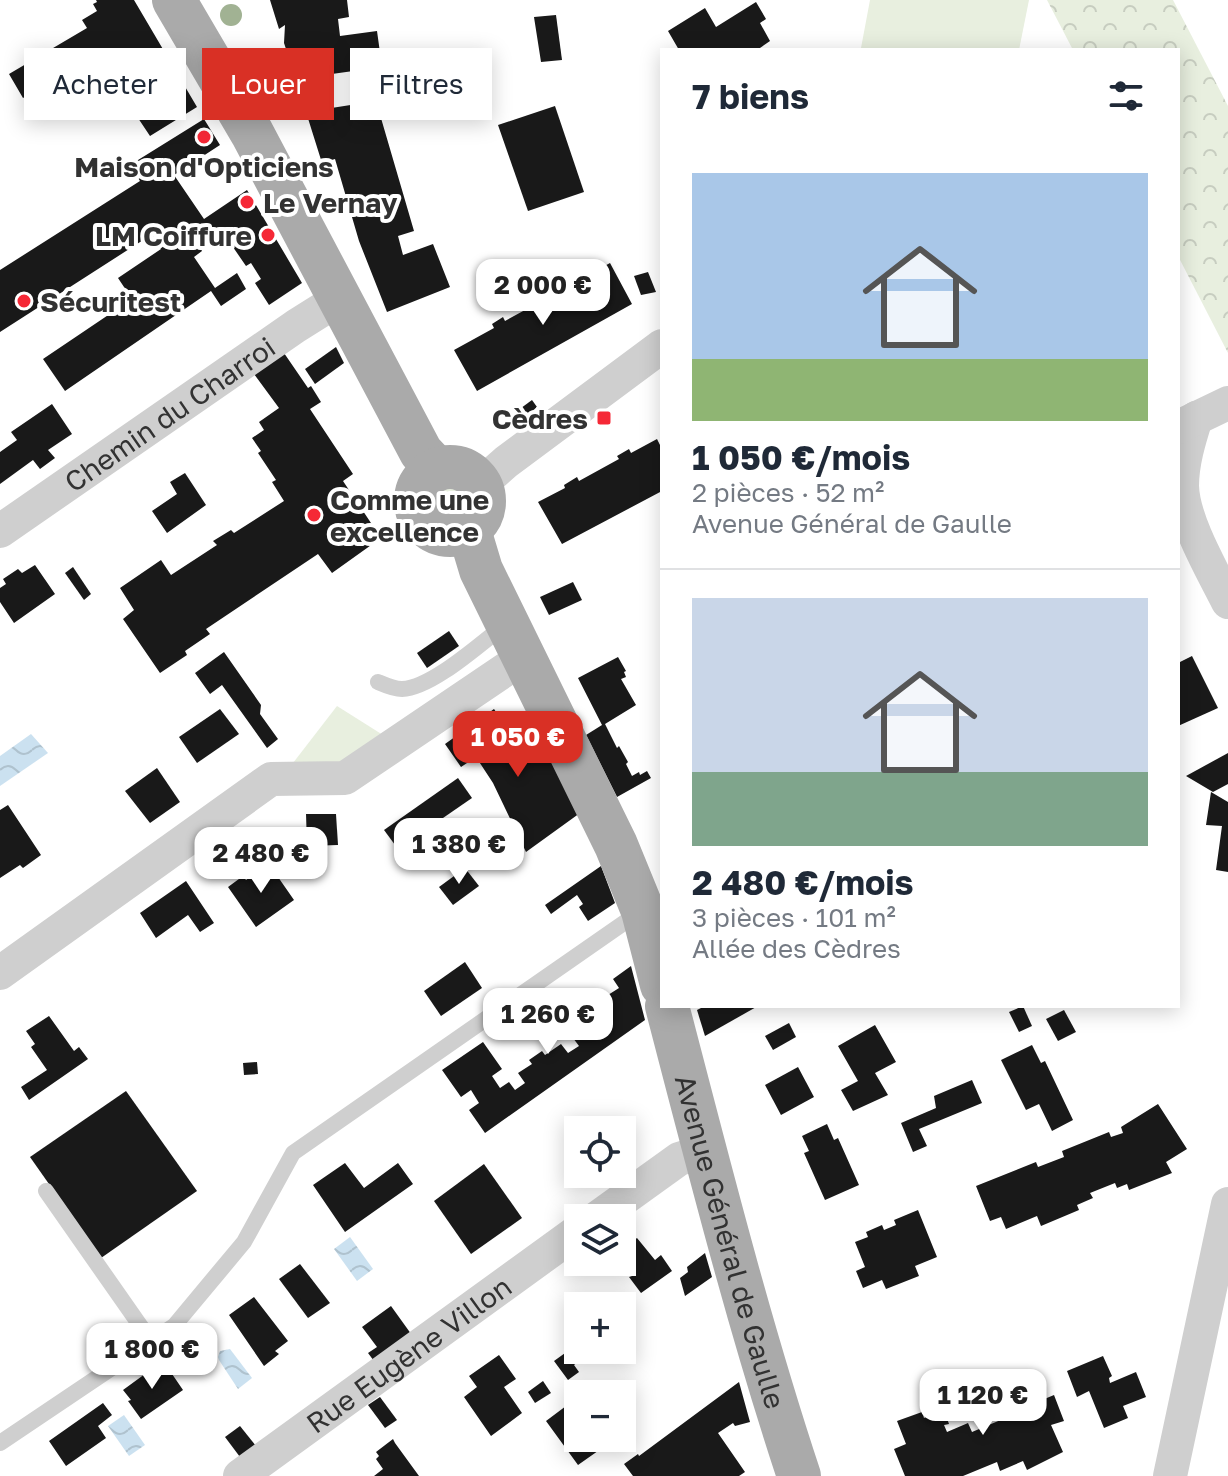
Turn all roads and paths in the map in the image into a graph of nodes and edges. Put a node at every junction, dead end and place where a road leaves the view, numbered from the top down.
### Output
1 (174, 0) edge
2 (339, 299) junction
3 (660, 347) edge
4 (1228, 403) edge
5 (1187, 423) edge
6 (437, 469) junction
7 (480, 485) junction
8 (469, 530) junction
9 (0, 531) edge
10 (1228, 602) edge
11 (515, 640) junction
12 (378, 682) dead end
13 (643, 911) junction
14 (0, 973) edge
15 (660, 977) edge
16 (668, 1008) edge
17 (705, 1151) junction
18 (46, 1191) dead end
19 (616, 1204) edge
20 (1228, 1204) edge
21 (564, 1241) edge
22 (151, 1341) junction
23 (0, 1443) edge
24 (240, 1476) edge
25 (799, 1476) edge
26 (1170, 1476) edge

1 - 2 main road
2 - 6 main road
2 - 9 street, Chemin du Charroi
3 - 7 street
4 - 5 street
5 - 10 street
6 - 7 main road
6 - 8 main road
7 - 8 main road
8 - 11 main road
11 - 12 lane
11 - 13 main road
11 - 14 street
13 - 15 main road
13 - 22 lane
16 - 17 main road, Avenue Général de Gaulle
17 - 19 street
17 - 25 main road, Avenue Général de Gaulle
18 - 22 lane
20 - 26 street
21 - 24 street, Rue Eugène Villon
22 - 23 lane

